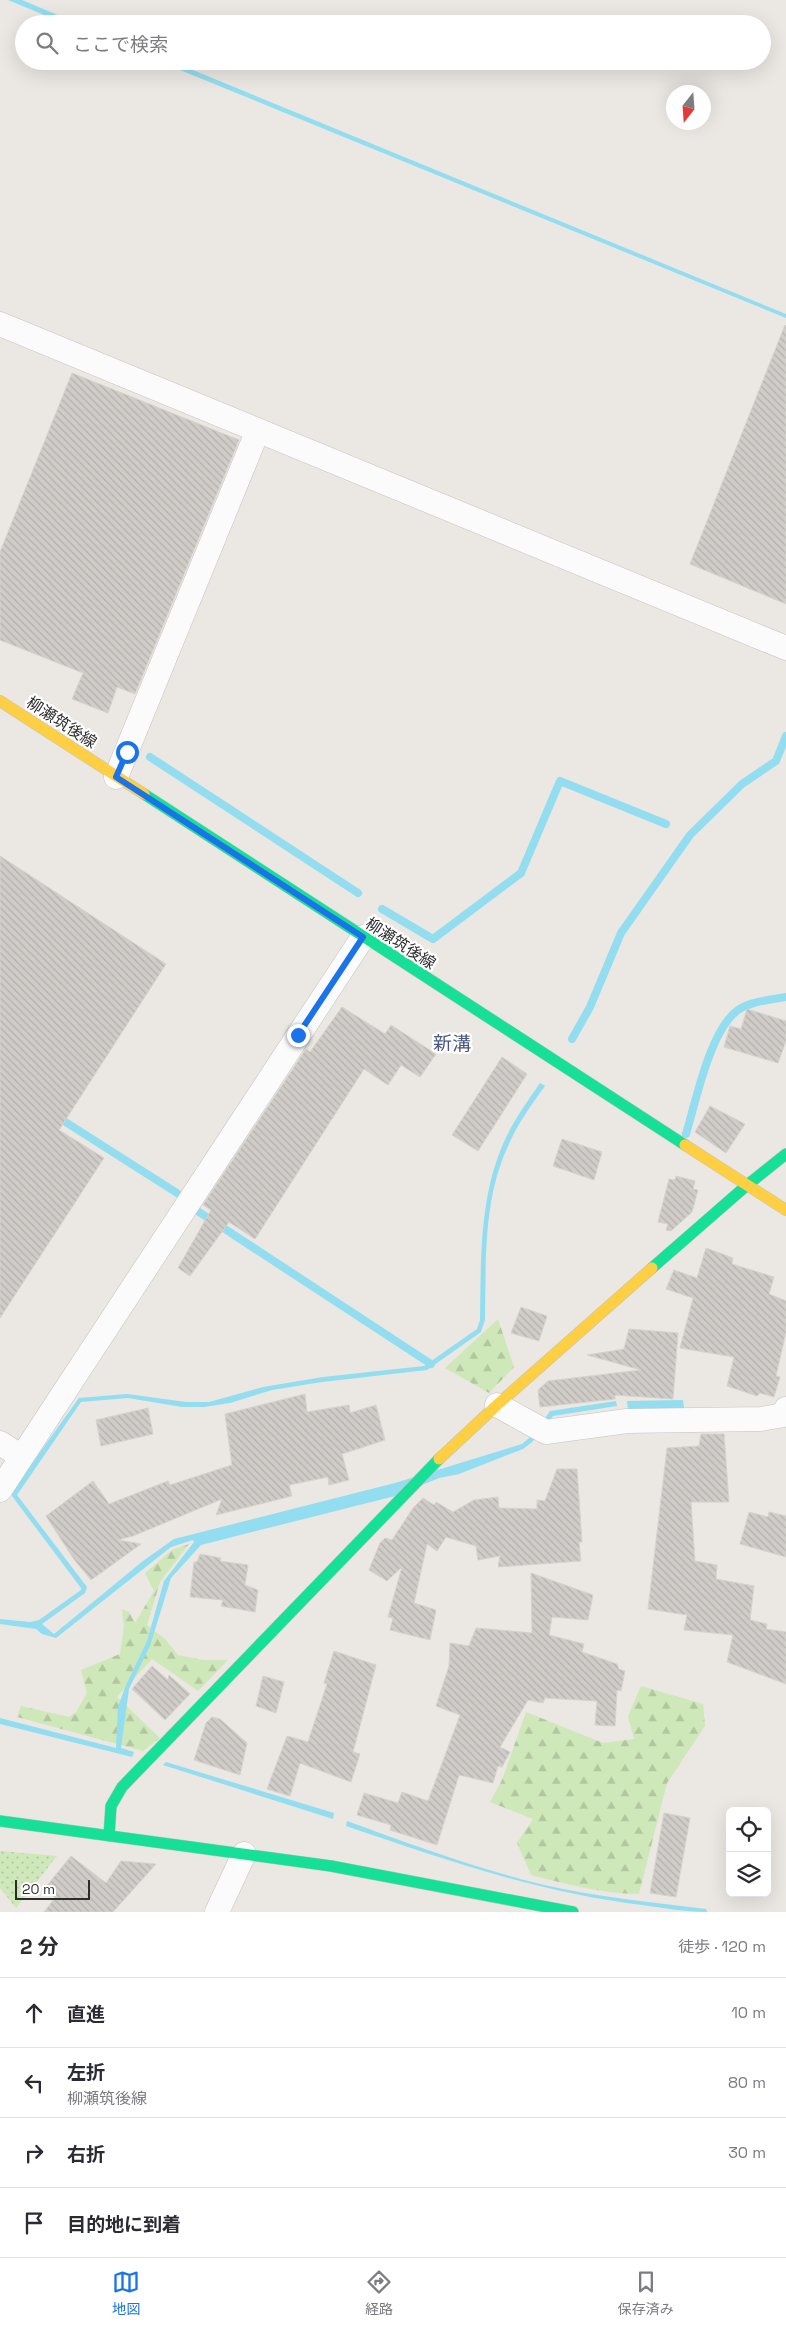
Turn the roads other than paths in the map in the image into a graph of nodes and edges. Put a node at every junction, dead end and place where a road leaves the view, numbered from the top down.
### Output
1 (0, 324) edge
2 (258, 430) junction
3 (786, 648) edge
4 (0, 701) edge
5 (116, 777) junction
6 (363, 937) junction
7 (786, 1154) edge
8 (746, 1186) junction
9 (786, 1210) edge
10 (496, 1405) junction
11 (786, 1409) edge
12 (0, 1443) edge
13 (20, 1456) junction
14 (0, 1490) edge
15 (0, 1822) edge
16 (109, 1836) junction
17 (244, 1854) junction
18 (216, 1912) edge
19 (573, 1912) edge

1 - 2 street
2 - 3 street
2 - 5 street
4 - 5 street, 柳瀬筑後線
5 - 6 street, 柳瀬筑後線
6 - 8 street, 柳瀬筑後線
6 - 13 street
7 - 8 street
8 - 9 street, 柳瀬筑後線
8 - 10 street
10 - 11 street
10 - 16 street
12 - 13 street
13 - 14 street
15 - 16 street
16 - 17 street
17 - 18 street
17 - 19 street

